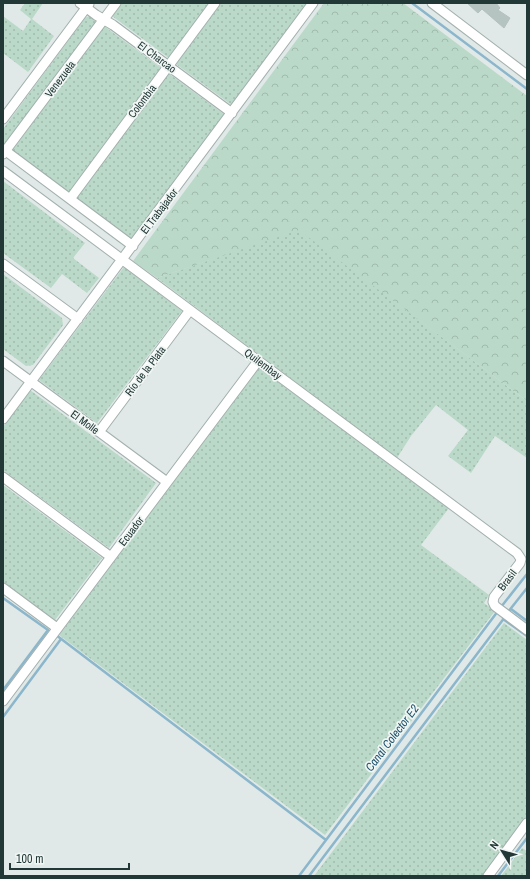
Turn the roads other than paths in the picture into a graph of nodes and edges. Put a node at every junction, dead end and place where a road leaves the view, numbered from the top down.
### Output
1 (116, 3) edge
2 (215, 3) edge
3 (313, 3) edge
4 (432, 3) edge
5 (85, 5) edge
6 (104, 19) junction
7 (168, 66) junction
8 (527, 75) edge
9 (232, 113) junction
10 (3, 119) edge
11 (4, 151) edge
12 (3, 171) edge
13 (70, 199) junction
14 (133, 246) junction
15 (123, 260) junction
16 (3, 264) edge
17 (190, 310) junction
18 (78, 319) junction
19 (3, 361) edge
20 (258, 361) junction
21 (31, 382) junction
22 (3, 419) edge
23 (99, 432) junction
24 (3, 477) edge
25 (167, 482) junction
26 (111, 557) junction
27 (521, 559) joint
28 (3, 588) edge
29 (57, 628) junction
30 (527, 630) edge
31 (3, 701) edge
32 (527, 823) edge
33 (488, 876) edge

1 - 6 street, Venezuela
2 - 7 street, Colombia
3 - 9 street, El Trabajador
4 - 8 street
5 - 6 street, El Charcao
5 - 10 street, Venezuela
6 - 7 street, El Charcao
6 - 11 street, Venezuela
7 - 9 street, El Charcao
7 - 13 street, Colombia
9 - 14 street, El Trabajador
11 - 13 street
12 - 15 street, Quilembay
13 - 14 street
14 - 15 street, El Trabajador
15 - 17 street, Quilembay
15 - 18 street, El Trabajador
16 - 18 street
17 - 20 street, Quilembay
17 - 23 street, Río de la Plata
18 - 21 street, El Trabajador
19 - 21 street, El Molle
20 - 25 street, Ecuador
20 - 27 street, Quilembay
21 - 22 street, El Trabajador
21 - 23 street, El Molle
23 - 25 street, El Molle
24 - 26 street
25 - 26 street, Ecuador
26 - 29 street, Ecuador
27 - 30 street, Brasil
28 - 29 street
29 - 31 street, Ecuador
32 - 33 street

